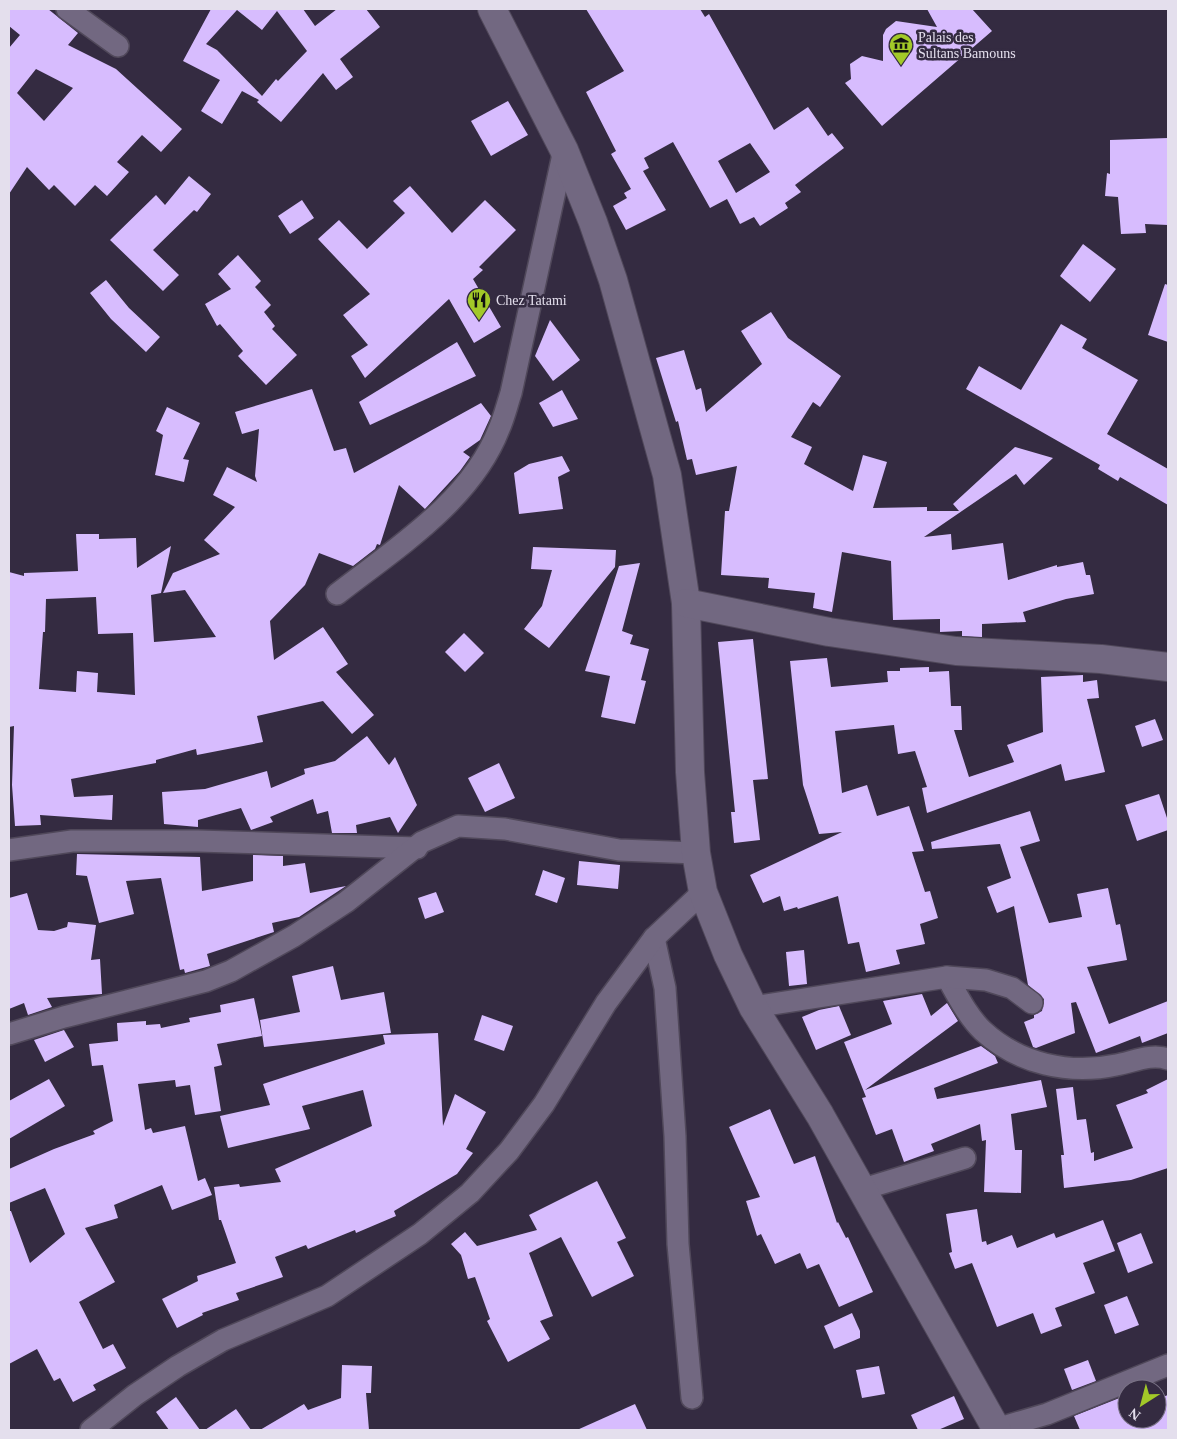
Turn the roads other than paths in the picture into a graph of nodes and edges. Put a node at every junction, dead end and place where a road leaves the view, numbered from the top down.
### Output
1 (67, 9) edge
2 (492, 9) edge
3 (118, 46) dead end
4 (564, 150) junction
5 (337, 594) dead end
6 (686, 603) junction
7 (1168, 667) edge
8 (417, 848) junction
9 (9, 850) edge
10 (696, 853) junction
11 (703, 892) junction
12 (654, 938) junction
13 (947, 977) junction
14 (1032, 1003) dead end
15 (753, 1007) junction
16 (9, 1034) edge
17 (1168, 1059) edge
18 (964, 1158) dead end
19 (860, 1190) junction
20 (1168, 1365) edge
21 (692, 1398) dead end
22 (996, 1429) edge
23 (91, 1430) edge

1 - 3 street
2 - 4 main road
4 - 5 street
4 - 6 main road
6 - 7 main road
6 - 10 main road
8 - 9 street
8 - 10 street
8 - 16 street
10 - 11 main road
11 - 12 street
11 - 15 main road
12 - 21 street
12 - 23 street
13 - 14 street
13 - 15 street
13 - 17 street
15 - 19 main road
18 - 19 street
19 - 22 main road
20 - 22 street

